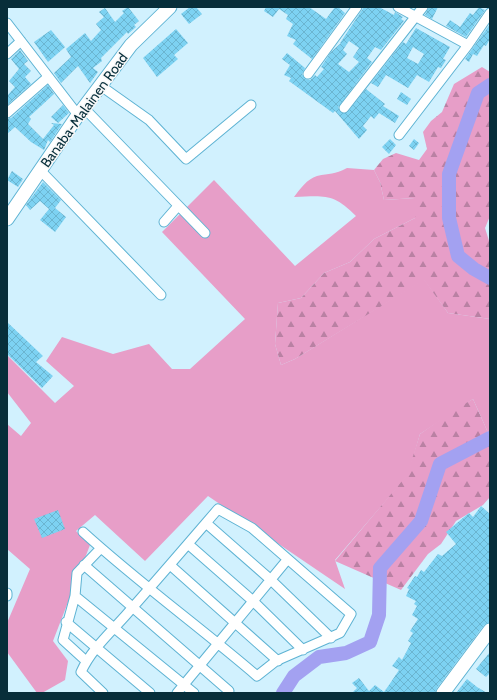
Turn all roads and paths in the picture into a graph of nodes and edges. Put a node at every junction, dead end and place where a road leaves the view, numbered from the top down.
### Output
1 (170, 7) edge
2 (356, 7) edge
3 (398, 7) edge
4 (423, 7) edge
5 (490, 13) edge
6 (416, 16) junction
7 (7, 23) edge
8 (21, 41) junction
9 (468, 45) junction
10 (7, 54) edge
11 (308, 74) dead end
12 (48, 77) junction
13 (101, 86) junction
14 (251, 105) dead end
15 (344, 108) dead end
16 (81, 111) junction
17 (7, 113) edge
18 (398, 135) dead end
19 (40, 170) junction
20 (178, 206) junction
21 (7, 219) edge
22 (164, 222) dead end
23 (206, 233) dead end
24 (161, 295) dead end
25 (206, 523) junction
26 (83, 532) dead end
27 (188, 544) junction
28 (101, 548) junction
29 (287, 560) junction
30 (170, 564) junction
31 (84, 565) junction
32 (271, 580) junction
33 (150, 588) junction
34 (7, 593) edge
35 (7, 596) edge
36 (75, 596) junction
37 (253, 601) junction
38 (132, 608) junction
39 (66, 622) junction
40 (236, 622) junction
41 (114, 628) junction
42 (490, 630) edge
43 (331, 638) junction
44 (219, 643) junction
45 (97, 649) junction
46 (303, 650) junction
47 (86, 661) junction
48 (278, 661) junction
49 (200, 666) junction
50 (184, 685) junction
51 (229, 691) dead end
52 (103, 693) edge
53 (150, 693) edge
54 (177, 693) edge
55 (194, 693) edge
56 (443, 693) edge

1 - 13 street, Banaba-Malainen Road
2 - 11 street
3 - 6 street
4 - 6 street
5 - 9 street
6 - 9 street
6 - 15 street
7 - 8 street
8 - 10 street
8 - 12 street
9 - 18 street
12 - 16 street
12 - 17 street
13 - 14 street
13 - 16 street, Banaba-Malainen Road
16 - 19 street, Banaba-Malainen Road
16 - 20 street
19 - 21 street, Banaba-Malainen Road
19 - 24 street
20 - 22 street
20 - 23 street
25 - 27 street
25 - 29 street
25 - 32 street
26 - 28 street
27 - 30 street
27 - 37 street
28 - 31 street
28 - 33 street
29 - 32 street
29 - 43 street
30 - 33 street
30 - 40 street
31 - 36 street
31 - 38 street
32 - 37 street
32 - 43 street
33 - 38 street
33 - 44 street
34 - 35 street
36 - 39 street
36 - 41 street
37 - 40 street
37 - 46 street
38 - 41 street
38 - 49 street
39 - 45 street
39 - 47 street
40 - 44 street
40 - 48 street
41 - 45 street
41 - 50 street
42 - 56 street
43 - 46 street
44 - 48 street
44 - 49 street
45 - 47 street
45 - 53 street
46 - 48 street
47 - 52 street
49 - 50 street
49 - 51 street
50 - 54 street
50 - 55 street

